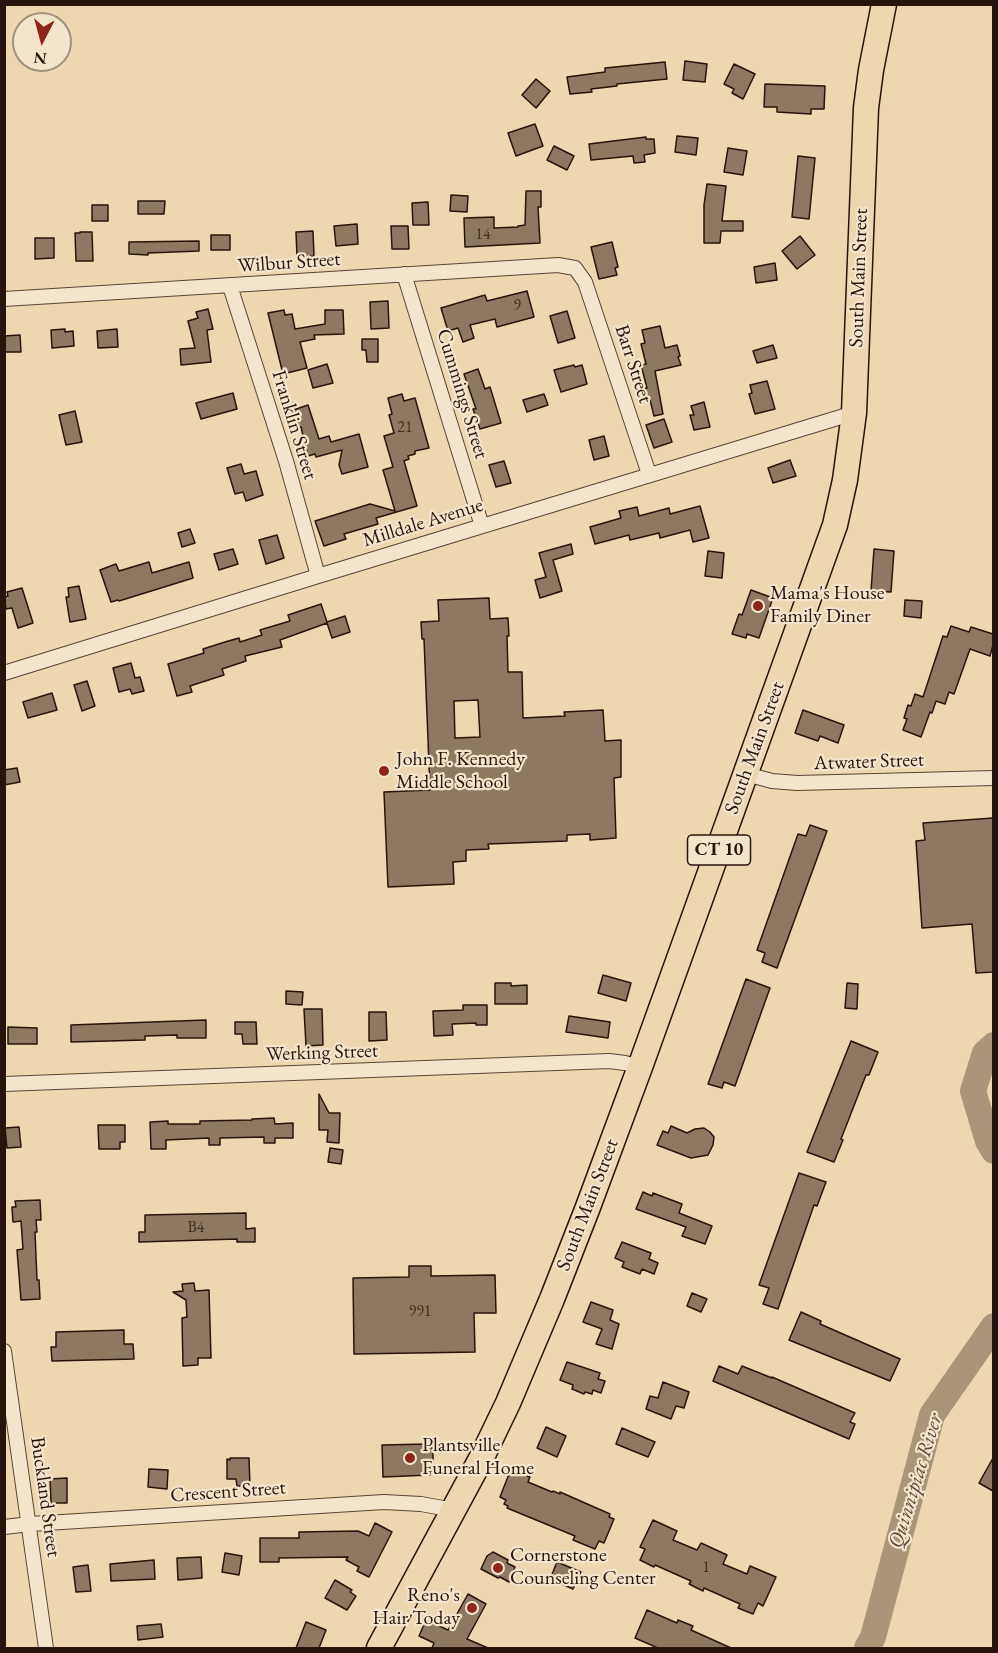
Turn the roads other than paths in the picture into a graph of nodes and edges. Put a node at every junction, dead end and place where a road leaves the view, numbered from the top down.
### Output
1 (884, 4) edge
2 (575, 268) joint
3 (404, 274) junction
4 (230, 286) junction
5 (4, 299) edge
6 (854, 413) junction
7 (649, 474) junction
8 (482, 526) junction
9 (318, 576) junction
10 (4, 674) edge
11 (746, 774) junction
12 (993, 778) edge
13 (640, 1068) junction
14 (4, 1084) edge
15 (4, 1351) edge
16 (454, 1510) junction
17 (30, 1524) junction
18 (4, 1527) edge
19 (46, 1648) edge
20 (379, 1648) edge

1 - 6 highway, South Main Street / CT 10
2 - 3 street, Wilbur Street
2 - 7 street, Barr Street
3 - 4 street, Wilbur Street
3 - 8 street, Cummings Street
4 - 5 street, Wilbur Street
4 - 9 street, Franklin Street
6 - 7 street, Milldale Avenue
6 - 11 highway, South Main Street / CT 10
7 - 8 street, Milldale Avenue
8 - 9 street, Milldale Avenue
9 - 10 street, Milldale Avenue
11 - 12 street, Atwater Street
11 - 13 highway, South Main Street / CT 10
13 - 14 street, Werking Street
13 - 16 highway, South Main Street / CT 10
15 - 17 street, Buckland Street
16 - 17 street, Crescent Street
16 - 20 highway, South Main Street / CT 10
17 - 18 street, Crescent Street
17 - 19 street, Buckland Street

